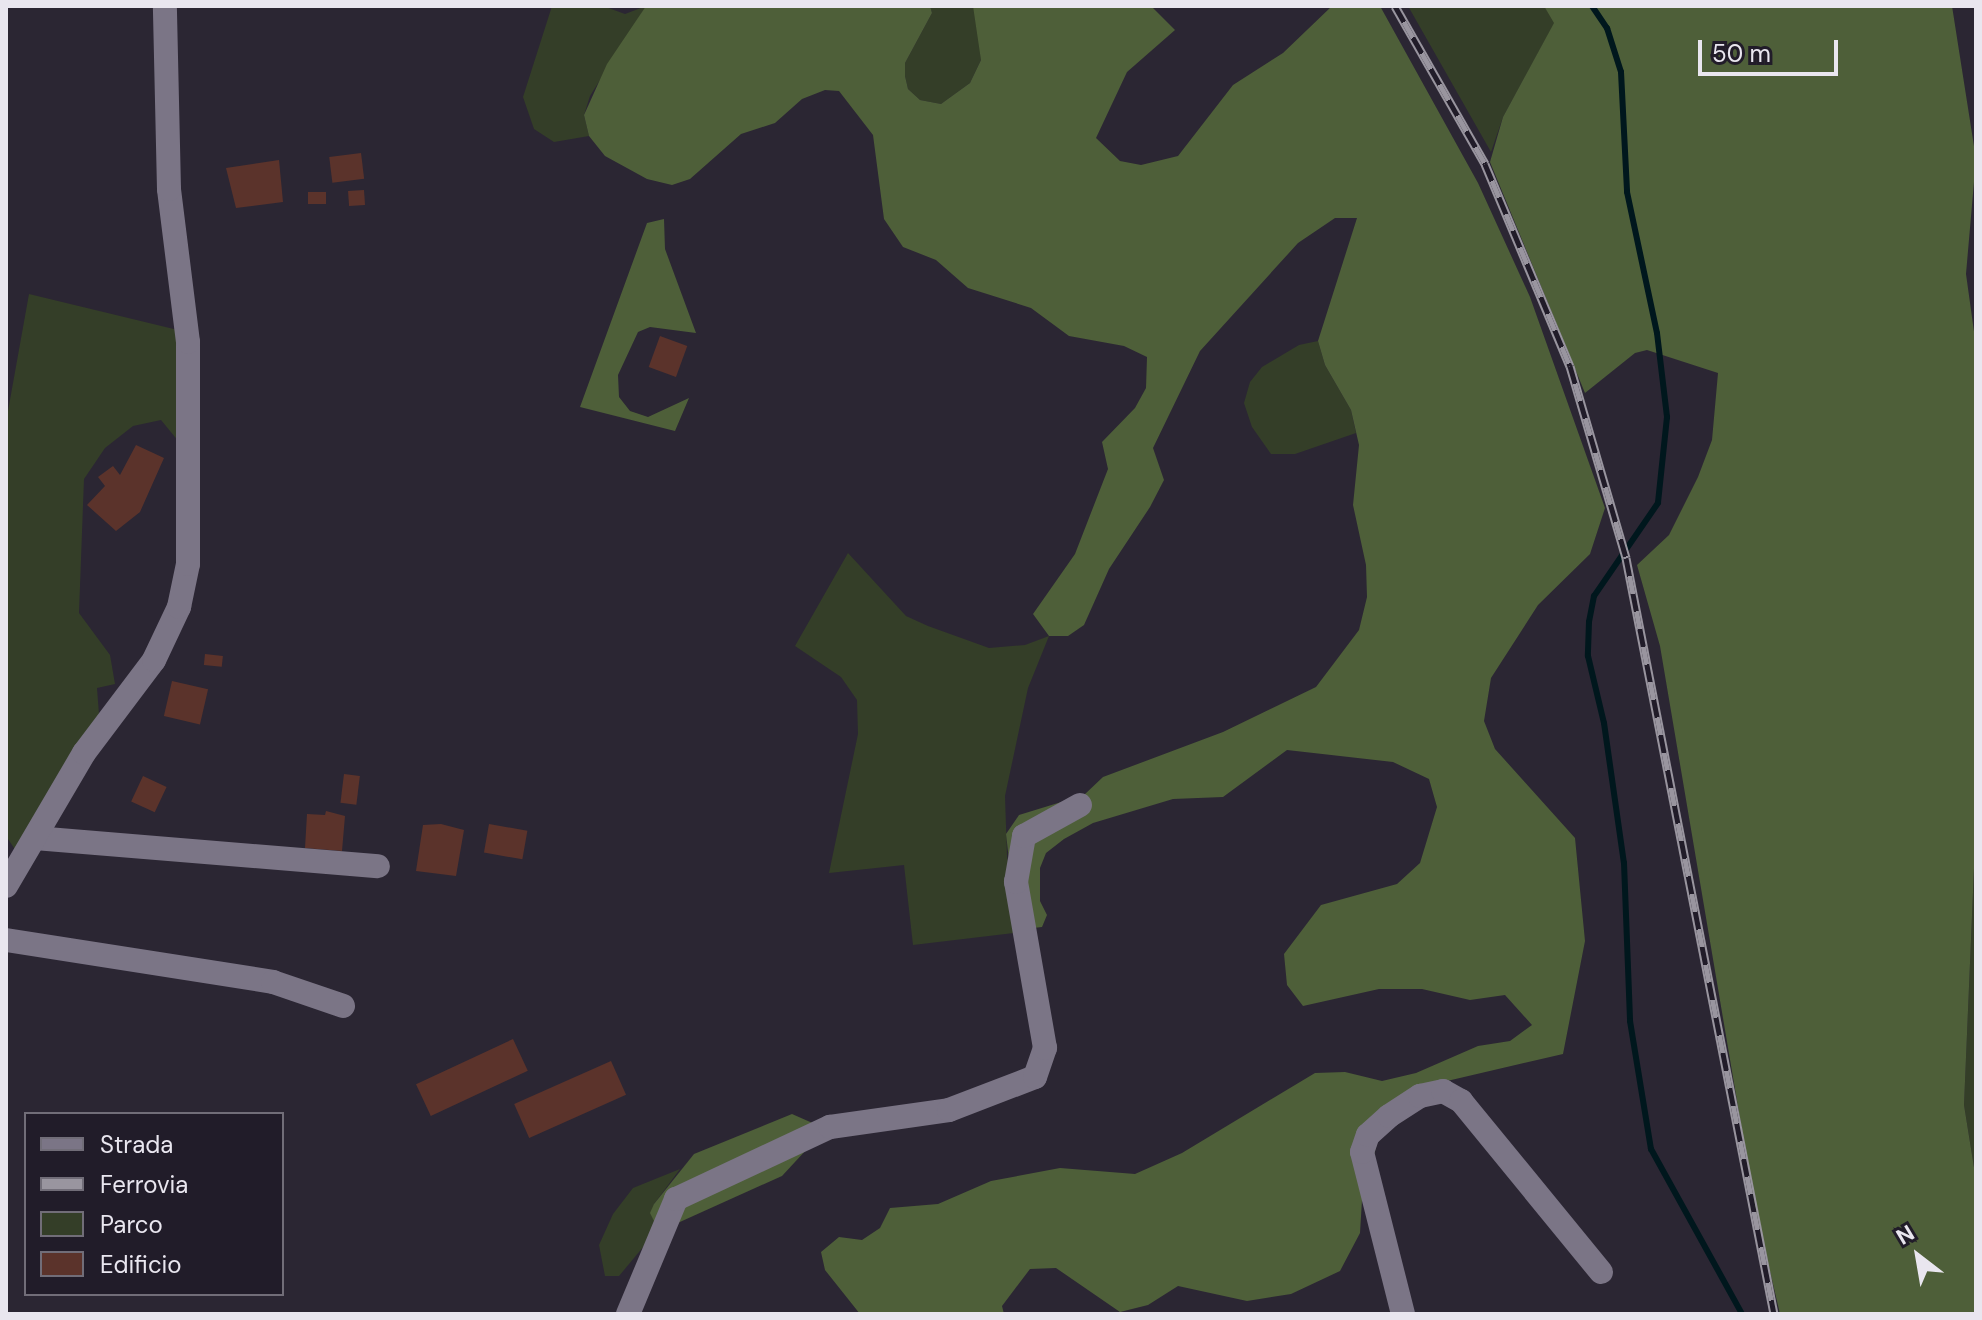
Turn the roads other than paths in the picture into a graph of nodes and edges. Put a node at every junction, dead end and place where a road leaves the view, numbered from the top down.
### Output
1 (165, 6) edge
2 (1080, 805) dead end
3 (35, 838) junction
4 (378, 866) dead end
5 (6, 886) edge
6 (6, 940) edge
7 (343, 1006) dead end
8 (1601, 1272) dead end
9 (628, 1314) edge
10 (1403, 1314) edge

1 - 3 street
2 - 9 street
3 - 4 street
3 - 5 street
6 - 7 street
8 - 10 street

